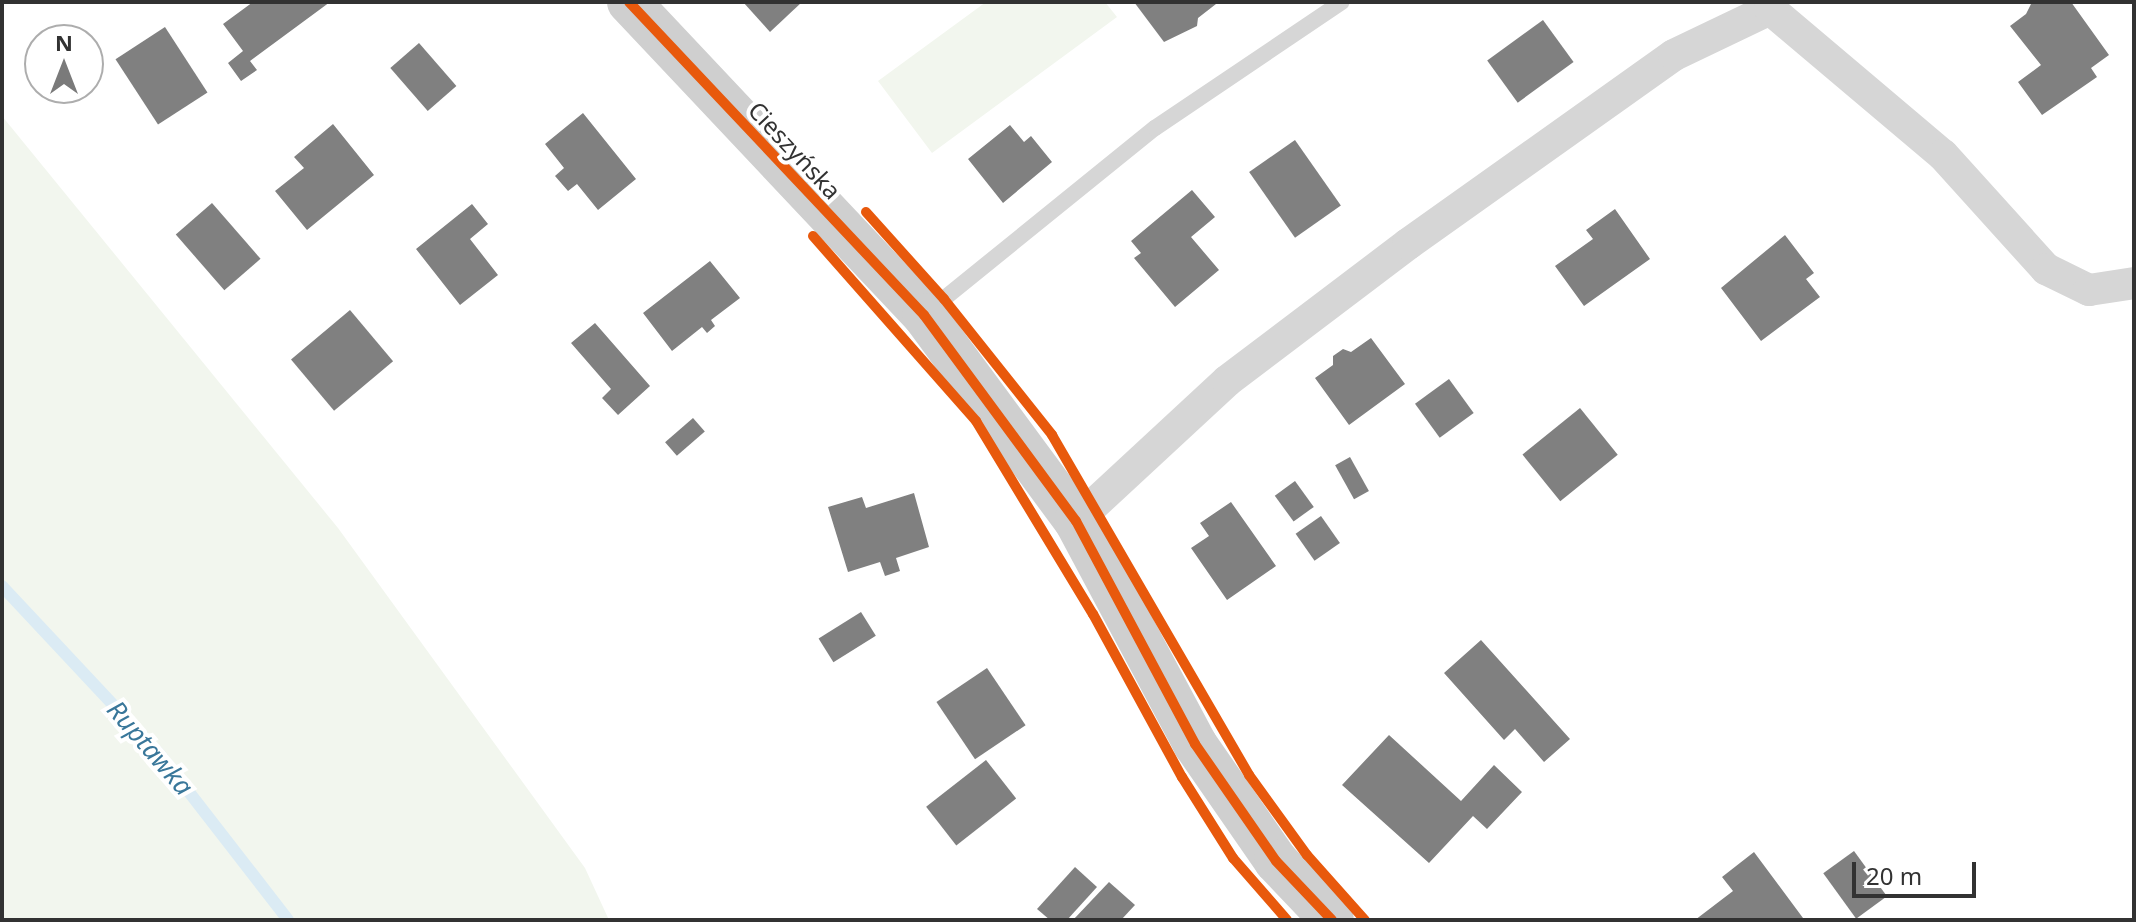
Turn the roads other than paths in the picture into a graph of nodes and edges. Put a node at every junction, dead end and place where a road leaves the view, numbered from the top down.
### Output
1 (629, 2) edge
2 (1342, 2) edge
3 (2134, 283) edge
4 (924, 315) junction
5 (1076, 521) junction
6 (1332, 920) edge

1 - 4 main road, Cieszyńska
2 - 4 lane
3 - 5 street
4 - 5 main road, Cieszyńska
5 - 6 main road, Cieszyńska

